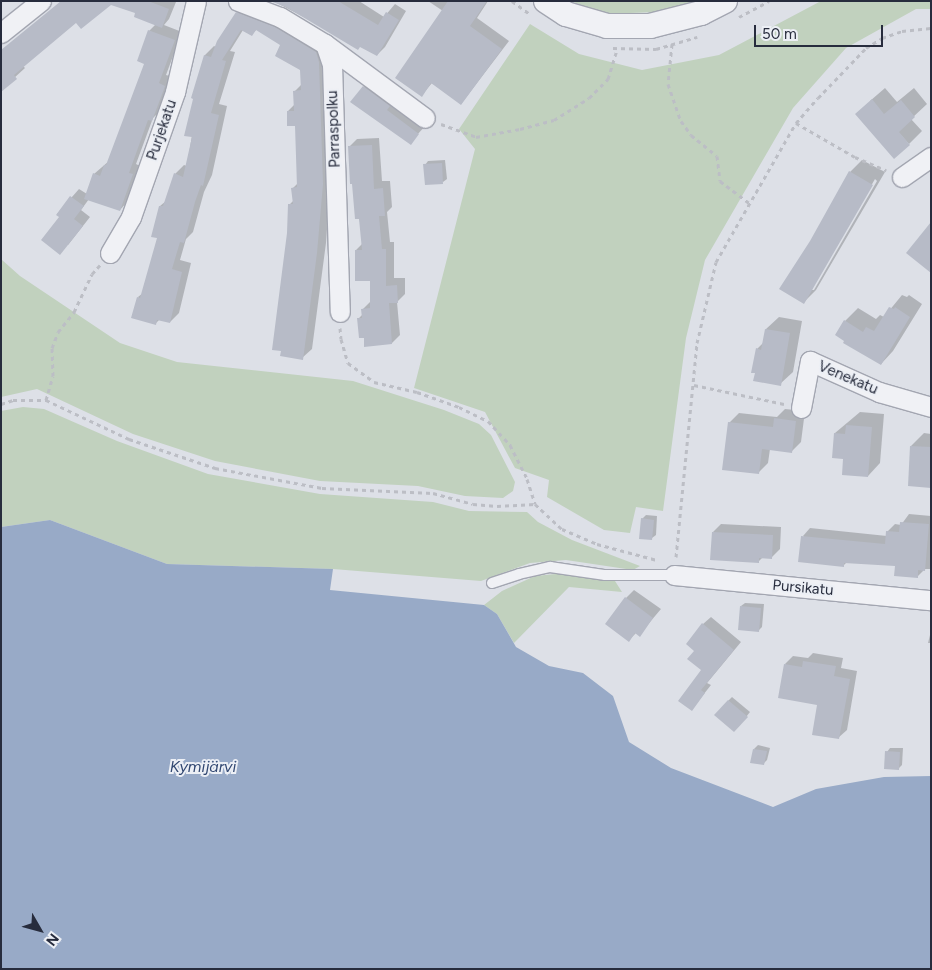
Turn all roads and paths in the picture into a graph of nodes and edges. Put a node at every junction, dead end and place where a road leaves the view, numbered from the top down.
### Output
1 (41, 1) edge
2 (196, 1) edge
3 (238, 1) edge
4 (546, 1) edge
5 (725, 1) edge
6 (931, 28) edge
7 (1, 33) edge
8 (326, 44) junction
9 (672, 44) dead end
10 (617, 48) dead end
11 (425, 118) joint
12 (796, 123) junction
13 (931, 157) edge
14 (902, 177) joint
15 (751, 204) junction
16 (110, 253) joint
17 (340, 312) joint
18 (694, 385) junction
19 (46, 400) junction
20 (1, 404) edge
21 (931, 407) edge
22 (801, 408) joint
23 (534, 504) junction
24 (674, 576) junction
25 (492, 584) dead end
26 (931, 600) edge

1 - 7 street
2 - 16 street, Purjekatu
3 - 8 street
4 - 5 street
6 - 12 path
8 - 11 street
8 - 17 street, Parraspolku
9 - 15 path
10 - 11 path
12 - 14 path
12 - 15 path
13 - 14 street
15 - 18 path
16 - 19 path
17 - 23 path
18 - 22 path
18 - 24 path
19 - 20 path
19 - 23 path
21 - 22 street, Venekatu
23 - 24 path
24 - 25 lane
24 - 26 street, Pursikatu

